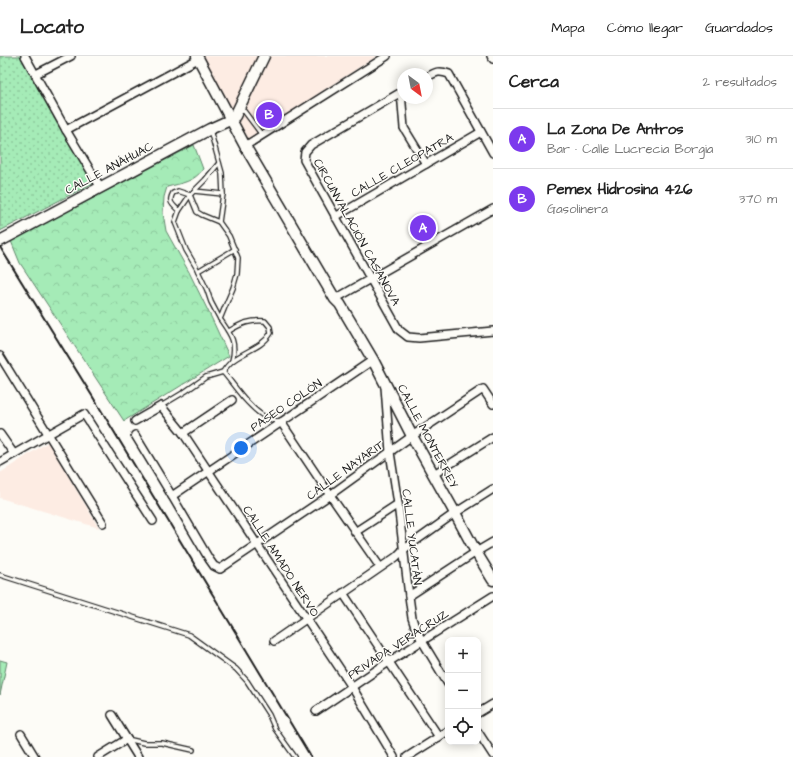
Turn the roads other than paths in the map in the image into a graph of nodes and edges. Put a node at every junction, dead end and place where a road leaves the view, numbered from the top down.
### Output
1 (25, 56) edge
2 (71, 56) edge
3 (264, 56) edge
4 (387, 56) edge
5 (491, 56) edge
6 (197, 57) edge
7 (493, 59) edge
8 (433, 73) edge
9 (36, 74) junction
10 (397, 95) edge
11 (403, 104) edge
12 (240, 106) junction
13 (230, 115) junction
14 (210, 129) junction
15 (66, 130) junction
16 (481, 132) junction
17 (262, 136) junction
18 (247, 145) junction
19 (493, 153) edge
20 (219, 163) junction
21 (426, 164) junction
22 (101, 188) junction
23 (194, 191) junction
24 (223, 194) junction
25 (190, 195) junction
26 (493, 209) edge
27 (179, 211) junction
28 (335, 217) junction
29 (220, 222) junction
30 (0, 241) edge
31 (234, 249) junction
32 (198, 272) junction
33 (370, 280) junction
34 (338, 300) junction
35 (220, 319) junction
36 (229, 331) junction
37 (493, 331) edge
38 (0, 356) edge
39 (373, 360) junction
40 (232, 361) junction
41 (222, 372) junction
42 (385, 383) junction
43 (232, 400) dead end
44 (493, 404) edge
45 (161, 406) junction
46 (135, 421) dead end
47 (281, 422) junction
48 (182, 433) junction
49 (0, 434) edge
50 (49, 435) junction
51 (134, 435) dead end
52 (412, 436) junction
53 (493, 437) edge
54 (390, 452) junction
55 (14, 454) junction
56 (0, 462) edge
57 (208, 471) junction
58 (434, 474) junction
59 (493, 489) edge
60 (330, 495) junction
61 (172, 496) junction
62 (398, 504) junction
63 (456, 513) junction
64 (153, 520) dead end
65 (103, 523) dead end
66 (355, 532) junction
67 (493, 542) edge
68 (257, 545) junction
69 (403, 550) junction
70 (476, 552) junction
71 (380, 567) junction
72 (0, 575) edge
73 (493, 580) edge
74 (344, 593) junction
75 (409, 596) junction
76 (493, 596) edge
77 (306, 619) junction
78 (274, 640) dead end
79 (422, 641) junction
80 (390, 661) junction
81 (445, 679) edge
82 (352, 687) junction
83 (493, 704) edge
84 (316, 711) dead end
85 (481, 711) edge
86 (112, 715) dead end
87 (445, 733) edge
88 (21, 734) dead end
89 (439, 737) junction
90 (481, 737) edge
91 (127, 739) junction
92 (193, 750) dead end
93 (493, 755) edge
94 (35, 757) edge
95 (98, 757) edge
96 (138, 757) edge
97 (295, 757) edge
98 (394, 757) edge
99 (407, 757) edge

1 - 9 street
2 - 9 street
3 - 12 street
4 - 17 street
5 - 7 street
6 - 13 street, CALLE MONTERREY
6 - 15 street
8 - 16 street
9 - 15 street
10 - 28 street, CIRCUNVALACIÓN CASANOVA
11 - 21 street
12 - 13 street
12 - 17 lane
13 - 14 street, CALLE ANÁHUAC
13 - 18 street, CALLE MONTERREY
14 - 20 lane
14 - 22 street, CALLE ANÁHUAC
15 - 22 street
16 - 19 street
16 - 21 street, CALLE CLEOPATRA
17 - 18 street
18 - 34 street, CALLE MONTERREY
20 - 23 lane
20 - 24 lane
21 - 28 street, CALLE CLEOPATRA
22 - 30 street, CALLE ANÁHUAC
23 - 24 lane
23 - 25 lane
24 - 29 lane
25 - 27 lane
25 - 27 lane
25 - 29 lane
26 - 33 street
27 - 32 lane
28 - 33 street, CIRCUNVALACIÓN CASANOVA
29 - 31 lane
31 - 32 lane
31 - 35 lane
32 - 35 lane
33 - 34 street
33 - 37 street, CIRCUNVALACIÓN CASANOVA
34 - 39 street, CALLE MONTERREY
35 - 36 lane
36 - 40 lane
36 - 40 lane
38 - 50 street
39 - 42 street, CALLE MONTERREY
39 - 47 street, PASEO COLÓN
40 - 41 lane
41 - 45 lane
41 - 47 lane
42 - 52 street, CALLE MONTERREY
42 - 54 street, CALLE YUCATÁN
43 - 48 street
44 - 52 street, CALLE NAYARIT
45 - 46 street
45 - 48 street, CALLE AMADO NERVO
47 - 57 street, PASEO COLÓN
47 - 60 street
48 - 57 street, CALLE AMADO NERVO
49 - 55 street
50 - 55 street
50 - 64 street
50 - 65 street
51 - 61 street
52 - 54 street, CALLE NAYARIT
52 - 58 street, CALLE MONTERREY
53 - 58 street
54 - 60 street, CALLE NAYARIT
54 - 62 street, CALLE YUCATÁN
55 - 56 street
57 - 61 street, PASEO COLÓN
57 - 68 street, CALLE AMADO NERVO
58 - 63 street, CALLE MONTERREY
59 - 63 street
60 - 66 street
60 - 68 street, CALLE NAYARIT
61 - 68 street, CALLE NAYARIT
62 - 66 street
62 - 69 street, CALLE YUCATÁN
63 - 69 street
63 - 70 street, CALLE MONTERREY
66 - 71 street
67 - 70 street
68 - 77 street, CALLE AMADO NERVO
69 - 71 street
69 - 75 street, CALLE YUCATÁN
70 - 73 street, CALLE MONTERREY
70 - 75 street
71 - 74 street
72 - 97 lane
74 - 77 street
74 - 80 street
75 - 79 street, CALLE YUCATÁN
76 - 79 street, PRIVADA VERACRUZ
77 - 78 street
77 - 82 street, CALLE AMADO NERVO
79 - 80 street, PRIVADA VERACRUZ
79 - 81 street, CALLE YUCATÁN
80 - 82 street, PRIVADA VERACRUZ
80 - 89 street
82 - 84 street, PRIVADA VERACRUZ
82 - 98 street, CALLE AMADO NERVO
83 - 85 street
86 - 91 street
87 - 89 street
88 - 94 street
89 - 99 street
90 - 93 street
91 - 92 lane
91 - 95 street
91 - 96 street

